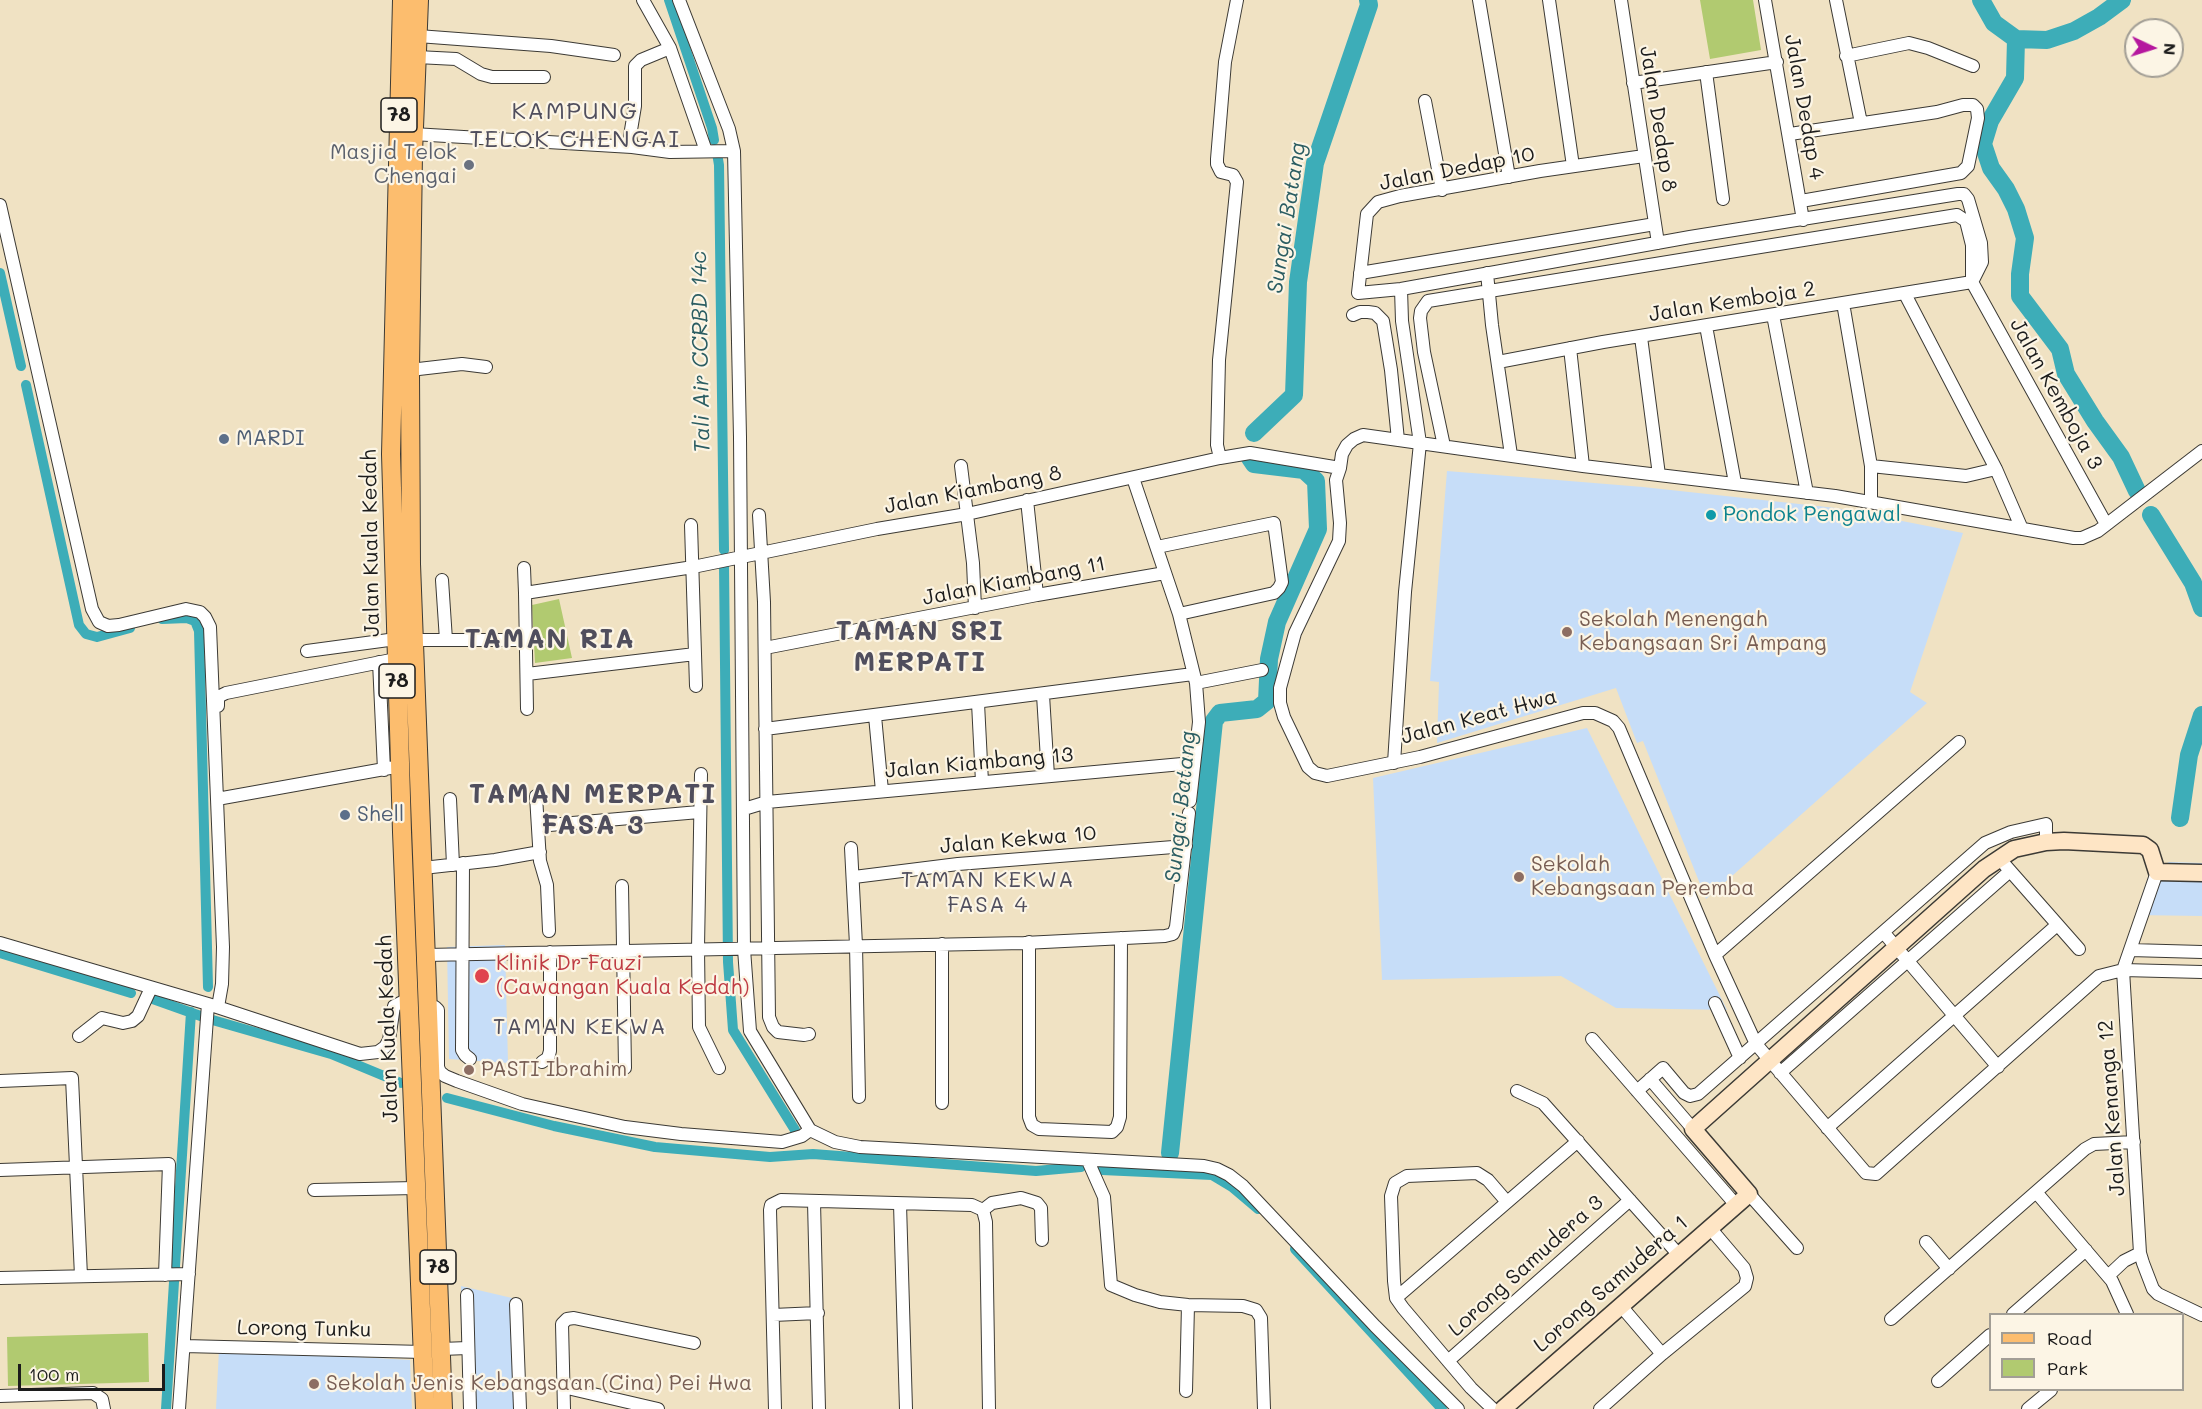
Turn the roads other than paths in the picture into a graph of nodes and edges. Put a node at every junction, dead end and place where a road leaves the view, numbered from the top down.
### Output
1 (402, 0) edge
2 (419, 0) edge
3 (643, 0) edge
4 (679, 0) edge
5 (1238, 0) edge
6 (1479, 0) edge
7 (1549, 0) edge
8 (1621, 0) edge
9 (1765, 0) edge
10 (1836, 0) edge
11 (418, 36) junction
12 (670, 48) junction
13 (614, 55) dead end
14 (1846, 56) junction
15 (417, 57) junction
16 (1777, 62) junction
17 (1973, 66) dead end
18 (1706, 72) junction
19 (544, 77) dead end
20 (1633, 83) junction
21 (1425, 101) dead end
22 (1861, 123) junction
23 (413, 134) junction
24 (1790, 134) junction
25 (632, 147) junction
26 (734, 151) junction
27 (706, 152) junction
28 (413, 153) junction
29 (1644, 156) junction
30 (1573, 166) junction
31 (1509, 177) junction
32 (1442, 190) junction
33 (1724, 199) dead end
34 (1801, 201) junction
35 (0, 205) edge
36 (1803, 220) junction
37 (1655, 224) junction
38 (395, 230) junction
39 (1658, 243) junction
40 (1360, 273) junction
41 (1487, 273) junction
42 (1972, 282) junction
43 (1401, 289) junction
44 (1489, 291) junction
45 (1905, 294) junction
46 (1843, 303) junction
47 (1353, 315) dead end
48 (1773, 315) junction
49 (1383, 321) junction
50 (1402, 321) junction
51 (1706, 326) junction
52 (1641, 337) junction
53 (1570, 348) junction
54 (1498, 362) junction
55 (486, 367) dead end
56 (1409, 368) junction
57 (410, 370) junction
58 (1391, 370) junction
59 (1398, 440) junction
60 (1420, 443) junction
61 (1444, 446) junction
62 (2202, 451) edge
63 (1510, 455) junction
64 (1220, 458) junction
65 (1871, 465) junction
66 (961, 466) dead end
67 (1584, 466) junction
68 (1340, 468) junction
69 (1996, 469) junction
70 (1659, 475) junction
71 (1133, 478) junction
72 (1735, 483) junction
73 (1807, 493) junction
74 (1027, 500) junction
75 (1871, 502) junction
76 (759, 514) dead end
77 (967, 514) junction
78 (2106, 524) junction
79 (691, 525) dead end
80 (2022, 529) junction
81 (1157, 547) junction
82 (762, 552) junction
83 (741, 557) junction
84 (693, 567) junction
85 (524, 568) dead end
86 (1165, 573) junction
87 (442, 580) dead end
88 (1037, 596) junction
89 (525, 600) junction
90 (975, 608) junction
91 (1179, 614) junction
92 (396, 639) junction
93 (414, 640) junction
94 (446, 640) junction
95 (526, 640) junction
96 (765, 648) junction
97 (307, 651) dead end
98 (695, 654) junction
99 (388, 661) junction
100 (1262, 670) dead end
101 (526, 674) junction
102 (1194, 678) junction
103 (696, 686) dead end
104 (1043, 695) junction
105 (978, 703) junction
106 (218, 706) dead end
107 (526, 709) dead end
108 (875, 716) junction
109 (765, 729) junction
110 (1959, 742) dead end
111 (1193, 763) junction
112 (1394, 763) junction
113 (392, 768) junction
114 (701, 774) dead end
115 (1048, 776) junction
116 (982, 782) junction
117 (402, 790) junction
118 (882, 791) junction
119 (536, 796) dead end
120 (217, 799) junction
121 (450, 800) dead end
122 (767, 802) junction
123 (744, 809) junction
124 (699, 812) junction
125 (538, 826) junction
126 (2046, 842) junction
127 (1186, 846) junction
128 (852, 848) dead end
129 (540, 852) junction
130 (458, 864) junction
131 (2004, 864) junction
132 (423, 868) junction
133 (2157, 872) junction
134 (2202, 873) edge
135 (854, 876) junction
136 (622, 886) dead end
137 (2057, 925) junction
138 (549, 931) dead end
139 (1884, 933) junction
140 (1121, 938) junction
141 (1029, 942) junction
142 (0, 943) edge
143 (942, 944) junction
144 (856, 945) junction
145 (698, 948) junction
146 (740, 949) junction
147 (769, 949) junction
148 (2079, 949) dead end
149 (623, 950) junction
150 (2130, 950) junction
151 (549, 952) junction
152 (2202, 952) edge
153 (463, 954) junction
154 (1901, 954) junction
155 (426, 955) junction
156 (1714, 955) junction
157 (2123, 970) junction
158 (2202, 972) edge
159 (151, 988) junction
160 (410, 998) junction
161 (1715, 1003) dead end
162 (429, 1007) junction
163 (213, 1011) junction
164 (1954, 1016) junction
165 (809, 1034) dead end
166 (78, 1036) dead end
167 (1592, 1039) dead end
168 (1756, 1044) junction
169 (1740, 1058) junction
170 (470, 1059) dead end
171 (542, 1062) dead end
172 (1774, 1066) junction
173 (1998, 1067) junction
174 (422, 1068) junction
175 (625, 1068) dead end
176 (719, 1068) dead end
177 (1650, 1079) junction
178 (0, 1081) edge
179 (1637, 1090) junction
180 (1517, 1091) dead end
181 (859, 1097) dead end
182 (942, 1103) dead end
183 (1827, 1128) junction
184 (1693, 1129) junction
185 (810, 1130) junction
186 (1578, 1141) junction
187 (2133, 1142) junction
188 (1088, 1161) junction
189 (76, 1167) junction
190 (0, 1170) edge
191 (416, 1188) junction
192 (314, 1191) dead end
193 (2036, 1192) junction
194 (1749, 1194) junction
195 (1630, 1200) junction
196 (814, 1202) junction
197 (1507, 1202) junction
198 (900, 1204) junction
199 (1736, 1205) junction
200 (983, 1210) junction
201 (1710, 1228) junction
202 (1042, 1240) dead end
203 (1926, 1242) dead end
204 (1797, 1248) dead end
205 (2086, 1250) junction
206 (2140, 1253) junction
207 (1680, 1255) junction
208 (1949, 1269) junction
209 (176, 1274) junction
210 (81, 1276) junction
211 (2108, 1276) junction
212 (0, 1278) edge
213 (466, 1295) dead end
214 (1396, 1298) junction
215 (516, 1304) dead end
216 (1188, 1305) junction
217 (1621, 1306) junction
218 (818, 1313) junction
219 (2014, 1313) edge
220 (2127, 1313) edge
221 (773, 1315) junction
222 (2202, 1315) edge
223 (1891, 1319) dead end
224 (1989, 1336) edge
225 (694, 1343) dead end
226 (184, 1346) junction
227 (468, 1348) junction
228 (432, 1350) junction
229 (1662, 1354) junction
230 (1448, 1361) junction
231 (1938, 1381) dead end
232 (563, 1387) junction
233 (1186, 1391) dead end
234 (2049, 1391) edge
235 (2, 1401) edge
236 (104, 1409) edge
237 (179, 1409) edge
238 (425, 1409) edge
239 (443, 1409) edge
240 (470, 1409) edge
241 (520, 1409) edge
242 (564, 1409) edge
243 (658, 1409) edge
244 (775, 1409) edge
245 (819, 1409) edge
246 (906, 1409) edge
247 (989, 1409) edge
248 (1264, 1409) edge
249 (1458, 1409) edge
250 (1493, 1409) edge
251 (1503, 1409) edge
252 (1600, 1409) edge
253 (2028, 1409) edge

1 - 38 main road, Jalan Kuala Kedah / 78
2 - 11 main road, Jalan Kuala Kedah / 78
3 - 12 street
4 - 26 street
5 - 64 street
6 - 31 street
7 - 30 street
8 - 20 street, Jalan Dedap 8
9 - 16 street, Jalan Dedap 4
10 - 14 street
11 - 13 street
11 - 15 main road, Jalan Kuala Kedah / 78
12 - 25 street
12 - 27 street
14 - 17 street
14 - 22 street
15 - 19 street
15 - 23 main road, Jalan Kuala Kedah / 78
16 - 18 street
16 - 24 street, Jalan Dedap 4
18 - 20 street
18 - 33 street
20 - 29 street, Jalan Dedap 8
21 - 32 street
22 - 24 street
22 - 34 street
23 - 25 street
23 - 28 main road, Jalan Kuala Kedah / 78
24 - 34 street, Jalan Dedap 4
25 - 27 street
26 - 27 street
26 - 83 street
28 - 38 main road
28 - 57 main road, Jalan Kuala Kedah / 78
29 - 30 street, Jalan Dedap 10
29 - 37 street, Jalan Dedap 8
30 - 31 street, Jalan Dedap 10
31 - 32 street, Jalan Dedap 10
32 - 40 street, Jalan Dedap 10
34 - 36 street, Jalan Dedap 4
35 - 120 street
36 - 39 street
36 - 42 street
37 - 39 street, Jalan Dedap 8
37 - 40 street
38 - 92 main road, Jalan Kuala Kedah / 78
39 - 41 street
40 - 43 street, Jalan Dedap 10
41 - 43 street
41 - 44 street
42 - 44 street
42 - 45 street, Jalan Kemboja 2
42 - 78 street, Jalan Kemboja 3
43 - 50 street
44 - 54 street
44 - 61 street
45 - 46 street, Jalan Kemboja 2
45 - 69 street
46 - 48 street, Jalan Kemboja 2
46 - 65 street
47 - 49 street
48 - 51 street, Jalan Kemboja 2
48 - 73 street
49 - 50 street
49 - 58 street
50 - 56 street
51 - 52 street, Jalan Kemboja 2
51 - 72 street
52 - 53 street, Jalan Kemboja 2
52 - 70 street
53 - 54 street, Jalan Kemboja 2
53 - 67 street
54 - 63 street
55 - 57 street
56 - 58 street
56 - 60 street
57 - 93 main road, Jalan Kuala Kedah / 78
58 - 59 street
59 - 60 street
59 - 68 street
60 - 61 street
60 - 112 street
61 - 63 street
62 - 78 street
63 - 67 street
64 - 68 street, Jalan Kiambang 8
64 - 71 street, Jalan Kiambang 8
65 - 69 street
65 - 75 street
66 - 77 street
67 - 70 street
68 - 112 street, Jalan Keat Hwa
69 - 80 street
70 - 72 street
71 - 74 street, Jalan Kiambang 8
71 - 81 street
72 - 73 street
73 - 75 street
74 - 77 street, Jalan Kiambang 8
74 - 88 street
75 - 80 street
76 - 82 street
77 - 82 street, Jalan Kiambang 8
77 - 90 street
78 - 80 street
79 - 84 street
81 - 86 street
81 - 91 street
82 - 83 street, Jalan Kiambang 8
82 - 96 street
83 - 84 street, Jalan Kiambang 8
83 - 123 street
84 - 89 street, Jalan Kiambang 8
84 - 98 street
85 - 89 street
86 - 88 street, Jalan Kiambang 11
86 - 91 street
87 - 94 street
88 - 90 street, Jalan Kiambang 11
89 - 95 street
90 - 96 street, Jalan Kiambang 11
91 - 102 street
92 - 97 street
92 - 99 main road, Jalan Kuala Kedah / 78
93 - 94 street
93 - 117 main road
93 - 132 main road, Jalan Kuala Kedah / 78
94 - 95 street
95 - 101 street
96 - 109 street
98 - 101 street
98 - 103 street
99 - 106 street
99 - 113 main road, Jalan Kuala Kedah / 78
100 - 102 street
101 - 107 street
102 - 104 street
102 - 111 street
104 - 105 street
104 - 115 street
105 - 108 street
105 - 116 street
108 - 109 street
108 - 118 street
109 - 122 street
110 - 156 street
111 - 115 street, Jalan Kiambang 13
111 - 127 street
112 - 156 street, Jalan Keat Hwa
113 - 117 main road, Jalan Kuala Kedah / 78
113 - 120 street
114 - 124 street
115 - 116 street, Jalan Kiambang 13
116 - 118 street, Jalan Kiambang 13
117 - 160 main road, Jalan Kuala Kedah / 78
118 - 122 street, Jalan Kiambang 13
119 - 125 street
120 - 163 street
121 - 130 street
122 - 123 street, Jalan Kiambang 13
122 - 147 street
123 - 146 street
124 - 125 street
124 - 145 street
125 - 129 street
126 - 131 street
126 - 133 street
126 - 139 street
127 - 135 street, Jalan Kekwa 10
127 - 140 street
128 - 135 street
129 - 130 street
129 - 138 street
130 - 132 street
130 - 153 street
131 - 137 street
131 - 154 street
132 - 155 main road, Jalan Kuala Kedah / 78
133 - 134 street
133 - 150 street, Jalan Kenanga 12
135 - 144 street
136 - 149 street
137 - 148 street
137 - 164 street
139 - 154 street
139 - 168 street
140 - 141 street
140 - 141 street
141 - 143 street
142 - 159 street
143 - 144 street
143 - 182 street
144 - 147 street
144 - 181 street
145 - 146 street
145 - 149 street
145 - 176 street
146 - 147 street
146 - 185 street
147 - 165 street
149 - 151 street
149 - 175 street
150 - 152 street
150 - 157 street, Jalan Kenanga 12
151 - 153 street
151 - 171 street
153 - 155 street
153 - 170 street
154 - 164 street
154 - 172 street
155 - 162 main road, Jalan Kuala Kedah / 78
156 - 168 street, Jalan Keat Hwa
157 - 158 street
157 - 173 street, Jalan Keat Hwa
157 - 187 street, Jalan Kenanga 12
159 - 163 street
159 - 166 street
160 - 163 street
160 - 174 main road, Jalan Kuala Kedah / 78
161 - 169 street
162 - 174 main road, Jalan Kuala Kedah / 78
162 - 185 street
163 - 209 street
164 - 173 street
164 - 183 street
167 - 179 street
168 - 169 street
168 - 172 street, Jalan Keat Hwa
169 - 177 street
172 - 183 street, Jalan Keat Hwa
172 - 184 street
173 - 183 street, Jalan Keat Hwa
174 - 191 main road, Jalan Kuala Kedah / 78
174 - 228 main road, Jalan Kuala Kedah / 78
177 - 179 street
177 - 184 street
178 - 189 street
179 - 199 street
180 - 186 street
184 - 194 street
185 - 188 street
186 - 195 street
186 - 197 street
187 - 193 street
187 - 206 street, Jalan Kenanga 12
188 - 216 street
188 - 249 street
189 - 190 street
189 - 209 street
189 - 210 street
191 - 192 street
191 - 228 main road, Jalan Kuala Kedah / 78
193 - 205 street
193 - 208 street
194 - 199 street, Lorong Samudera 1
194 - 204 street
195 - 207 street
195 - 230 street, Lorong Samudera 3
196 - 198 street
196 - 218 street
196 - 221 street
197 - 214 street
197 - 214 street
198 - 200 street
198 - 246 street
199 - 201 street, Lorong Samudera 1
200 - 202 street
200 - 247 street
201 - 207 street, Lorong Samudera 1
201 - 229 street
203 - 208 street
205 - 211 street
205 - 219 street
206 - 211 street
206 - 222 street, Jalan Kenanga 12
207 - 217 street, Lorong Samudera 1
208 - 223 street
209 - 210 street
209 - 226 street
210 - 212 street
211 - 220 street
213 - 227 street
214 - 230 street
215 - 241 street
216 - 233 street
216 - 248 street
217 - 229 street
217 - 251 street, Lorong Samudera 1
218 - 221 street
218 - 245 street
221 - 244 street
224 - 231 street
225 - 232 street
226 - 228 street, Lorong Tunku
226 - 237 street
227 - 228 street, Lorong Tunku
227 - 240 street
228 - 238 main road, Jalan Kuala Kedah / 78
228 - 239 main road, Jalan Kuala Kedah / 78
229 - 252 street
230 - 250 street
232 - 242 street
232 - 243 street
234 - 253 street
235 - 236 street

